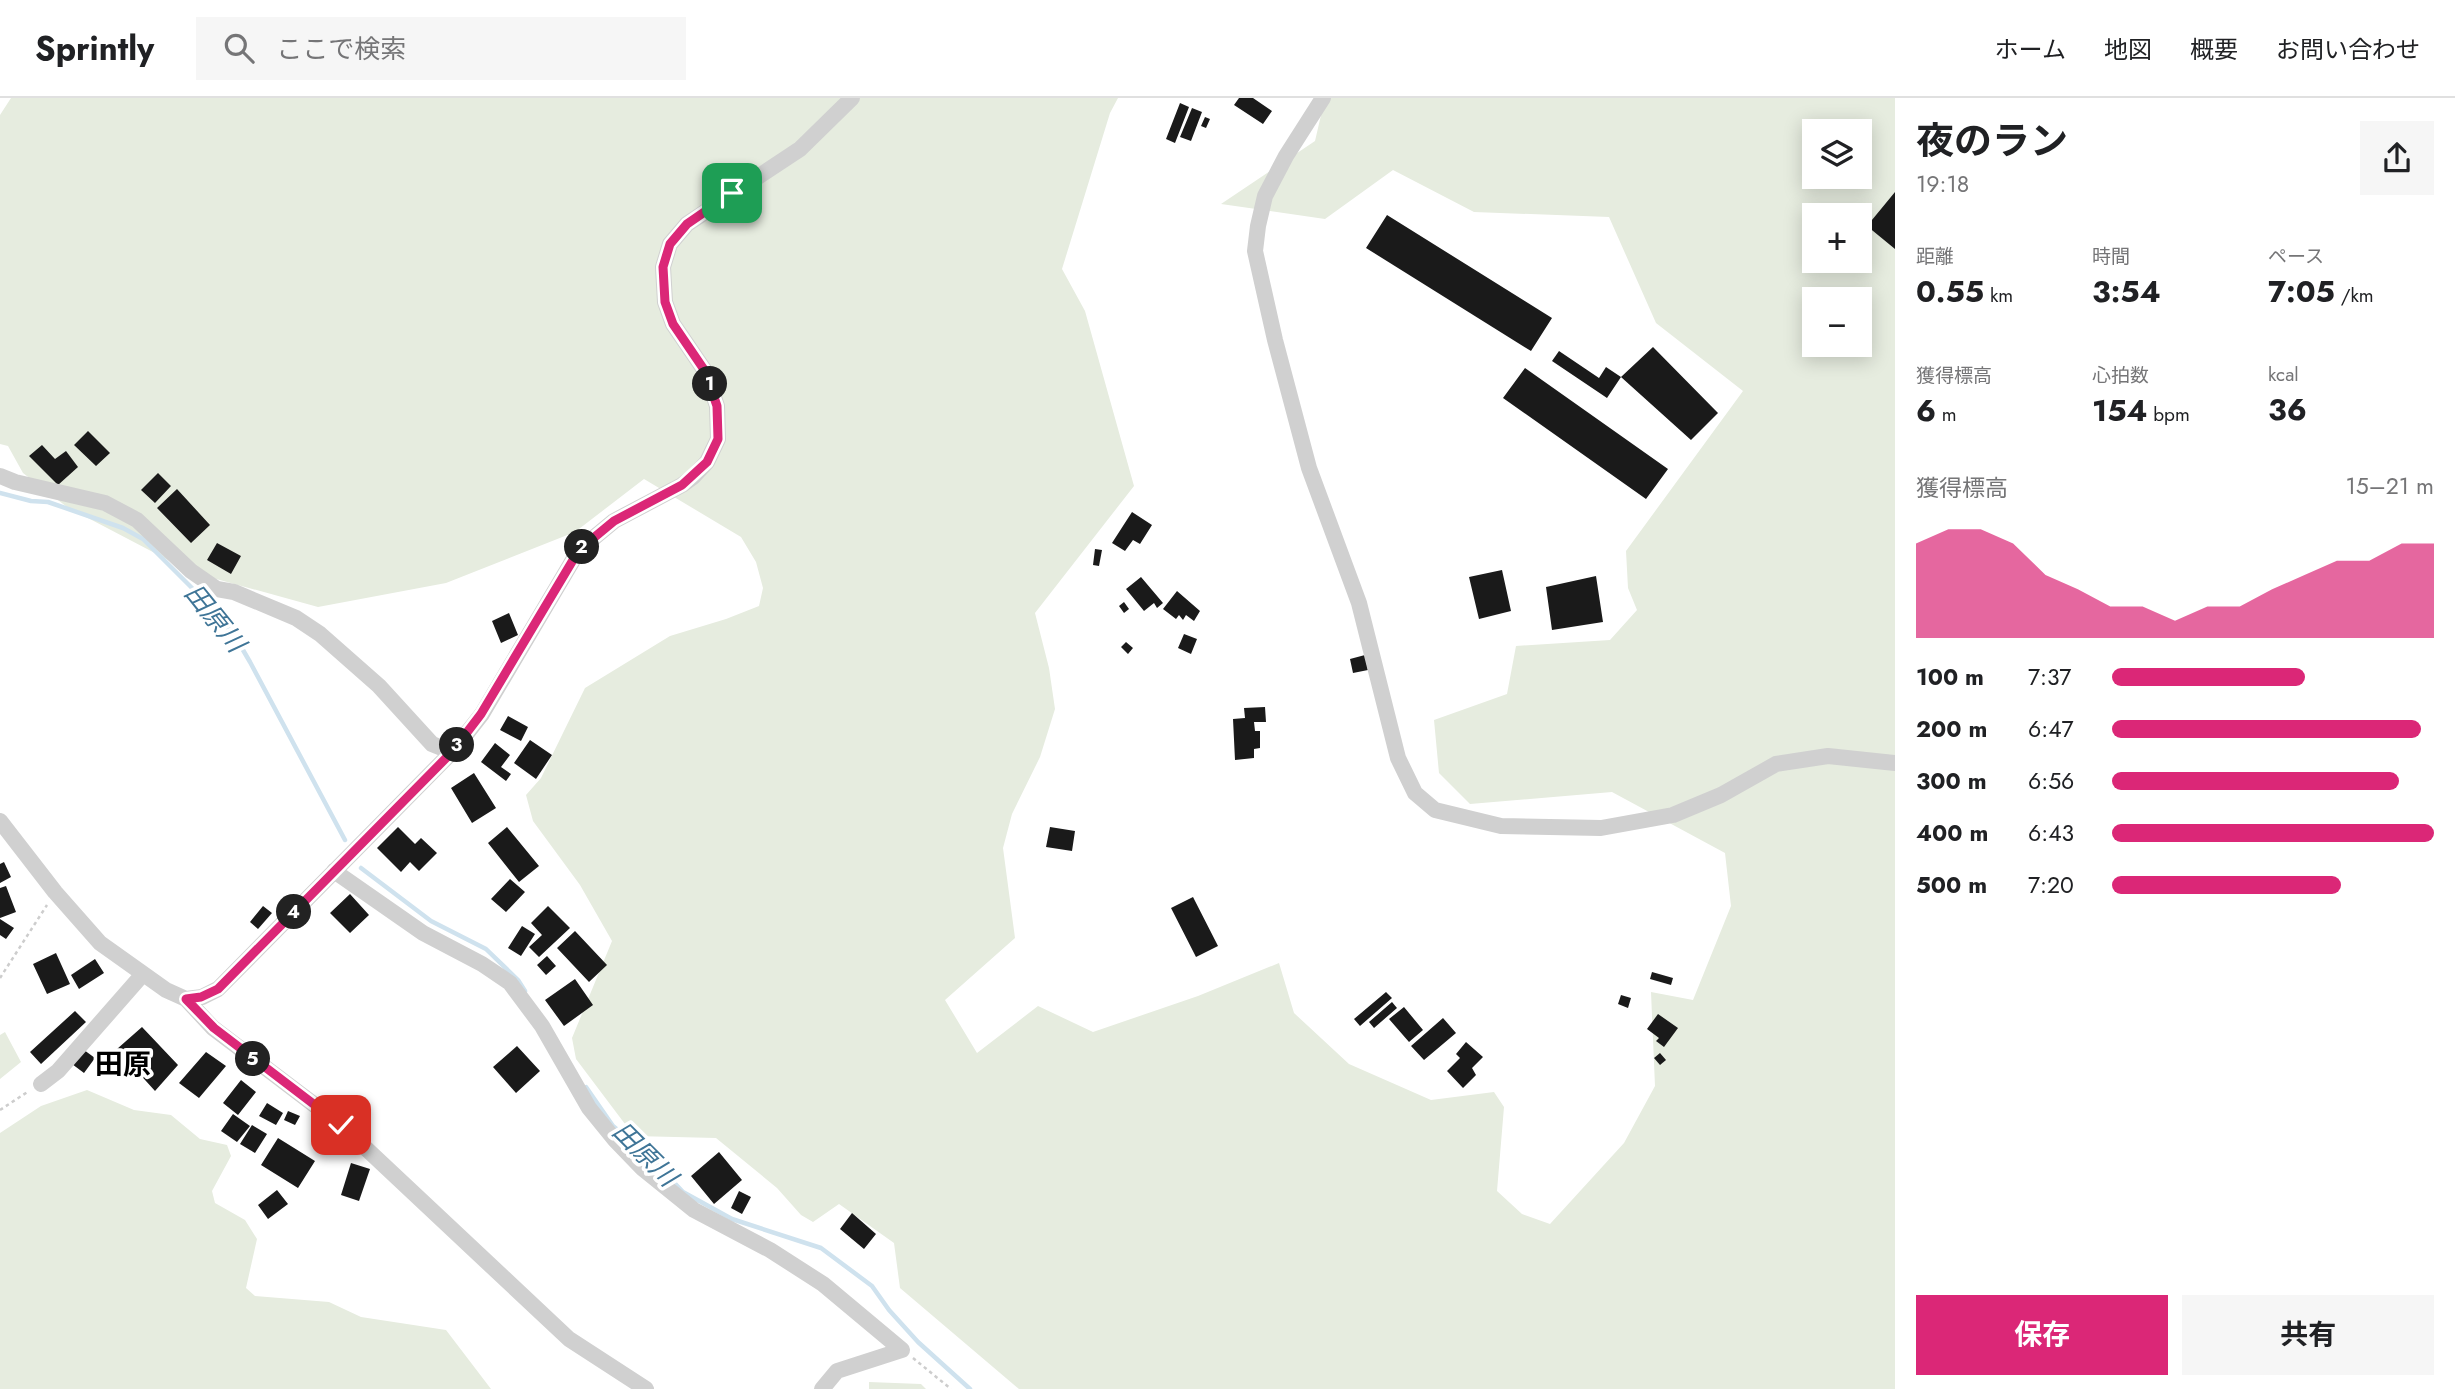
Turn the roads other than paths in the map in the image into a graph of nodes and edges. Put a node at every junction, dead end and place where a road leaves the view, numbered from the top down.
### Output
1 (852, 98) edge
2 (1323, 98) edge
3 (0, 476) edge
4 (452, 752) junction
5 (1895, 763) edge
6 (0, 821) edge
7 (334, 871) junction
8 (143, 974) junction
9 (186, 999) junction
10 (41, 1084) road end
11 (646, 1389) edge
12 (822, 1389) edge

1 - 4 street
2 - 5 street
3 - 4 street
4 - 7 street
6 - 8 street
7 - 9 street
7 - 12 street
8 - 9 street
8 - 10 street
9 - 11 street

